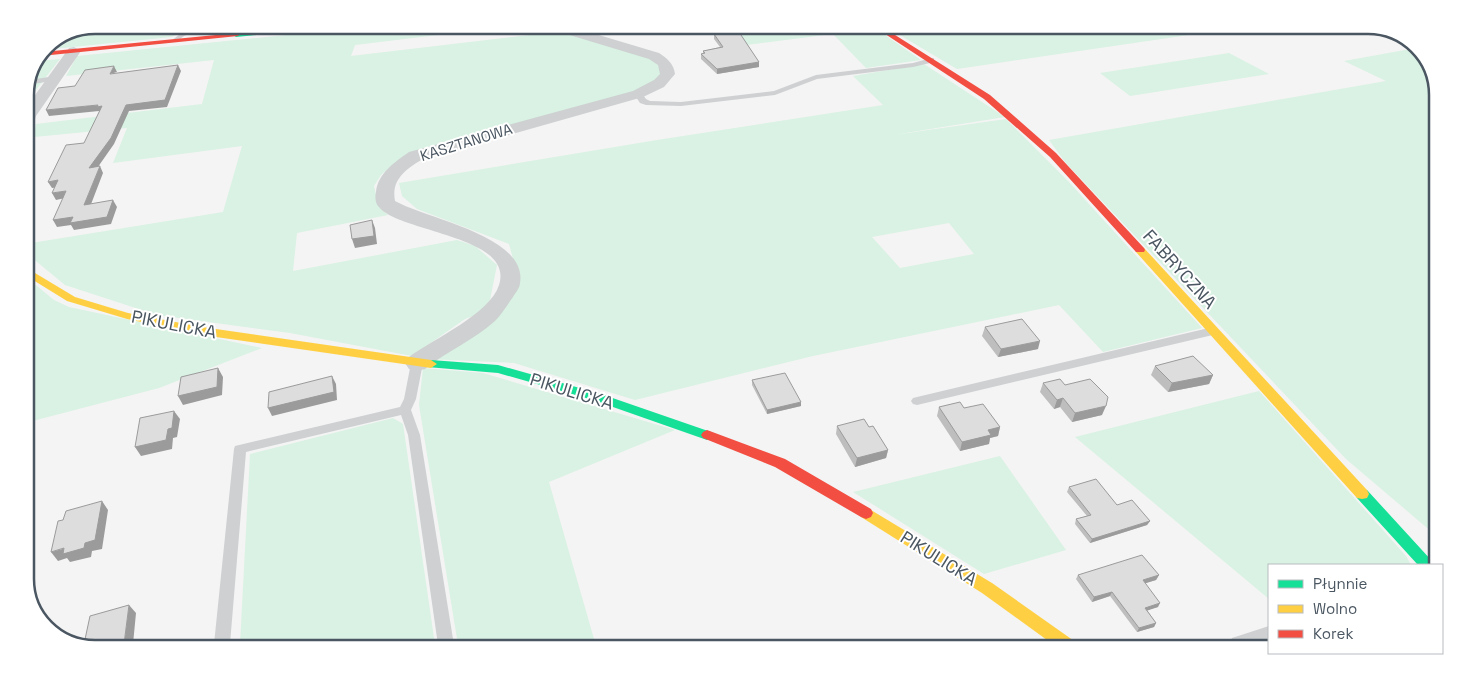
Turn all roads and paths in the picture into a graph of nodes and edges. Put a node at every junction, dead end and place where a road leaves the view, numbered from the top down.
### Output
1 (185, 34) edge
2 (240, 34) edge
3 (581, 34) edge
4 (889, 34) edge
5 (174, 41) junction
6 (74, 51) junction
7 (50, 53) edge
8 (931, 60) junction
9 (55, 78) junction
10 (36, 82) edge
11 (638, 94) junction
12 (34, 108) edge
13 (34, 276) edge
14 (1213, 332) junction
15 (417, 363) junction
16 (917, 401) dead end
17 (405, 410) junction
18 (1426, 564) edge
19 (222, 640) edge
20 (445, 640) edge
21 (1060, 640) edge

1 - 5 lane
2 - 5 street
3 - 11 street, KASZTANOWA
4 - 8 street, FABRYCZNA
5 - 6 street
6 - 7 street
6 - 9 street
8 - 11 lane
8 - 14 street, FABRYCZNA
9 - 10 lane
9 - 12 street
11 - 15 street, KASZTANOWA
13 - 15 street, PIKULICKA
14 - 16 lane
14 - 18 street, FABRYCZNA
15 - 17 lane
15 - 21 street, PIKULICKA
17 - 19 lane
17 - 20 lane

